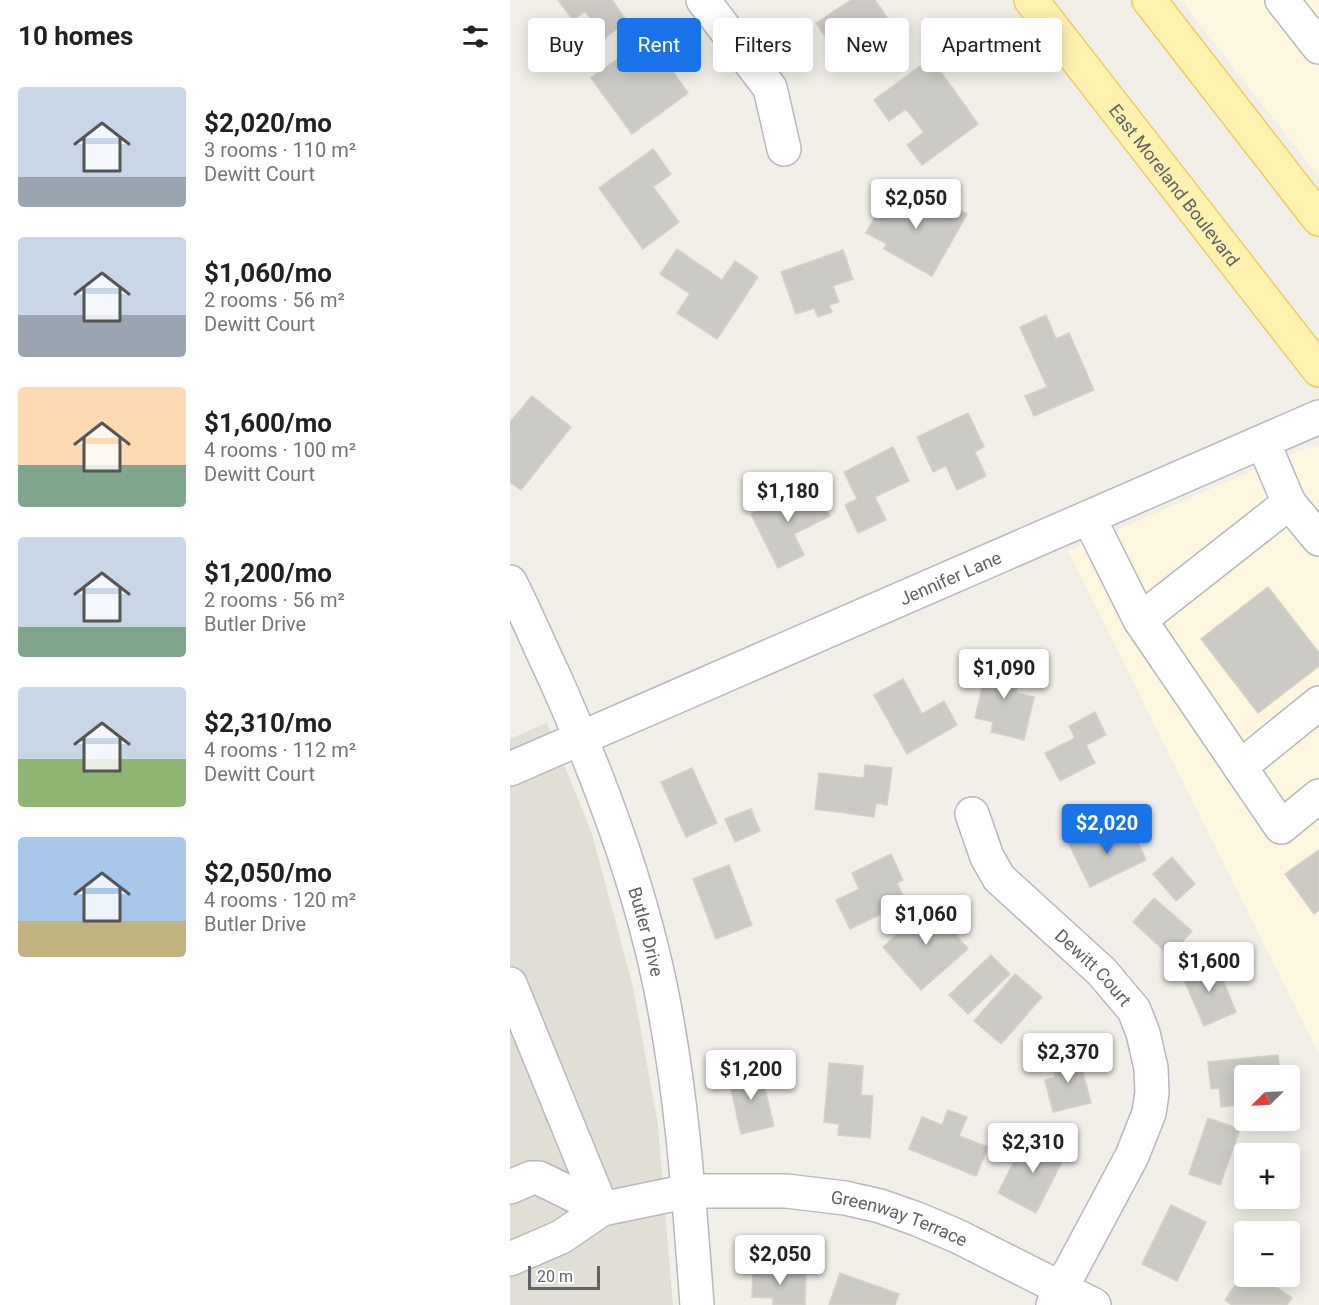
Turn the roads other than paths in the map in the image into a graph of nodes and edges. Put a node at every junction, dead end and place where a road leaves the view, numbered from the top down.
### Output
1 (703, 0) edge
2 (1031, 0) edge
3 (1133, 0) edge
4 (1149, 0) edge
5 (1282, 0) edge
6 (1181, 43) junction
7 (1319, 47) edge
8 (784, 148) dead end
9 (1319, 219) edge
10 (1275, 312) junction
11 (1319, 336) edge
12 (1319, 370) edge
13 (1319, 417) edge
14 (1263, 442) junction
15 (1289, 503) junction
16 (1089, 518) junction
17 (1319, 539) edge
18 (510, 582) edge
19 (1140, 620) junction
20 (1319, 703) edge
21 (582, 739) junction
22 (1240, 767) junction
23 (510, 769) edge
24 (1319, 796) edge
25 (972, 814) dead end
26 (510, 984) edge
27 (510, 1187) edge
28 (689, 1191) junction
29 (602, 1209) junction
30 (510, 1259) edge
31 (1057, 1296) edge
32 (697, 1305) edge
33 (1094, 1305) edge

1 - 8 street
2 - 10 main road, East Moreland Boulevard
3 - 6 main road
4 - 6 main road
5 - 7 street
6 - 9 main road
10 - 11 main road
10 - 12 main road, East Moreland Boulevard
13 - 14 street, Jennifer Lane
14 - 15 street
14 - 16 street, Jennifer Lane
15 - 17 street
15 - 19 street
16 - 19 street
16 - 21 street, Jennifer Lane
18 - 21 street, Butler Drive
19 - 22 street
20 - 22 street
21 - 23 street, Jennifer Lane
21 - 28 street, Butler Drive
22 - 24 street
25 - 31 street, Dewitt Court
26 - 29 street
27 - 29 street
28 - 29 street, Greenway Terrace
28 - 31 street, Greenway Terrace
28 - 32 street, Butler Drive
29 - 30 street
31 - 33 street, Greenway Terrace

